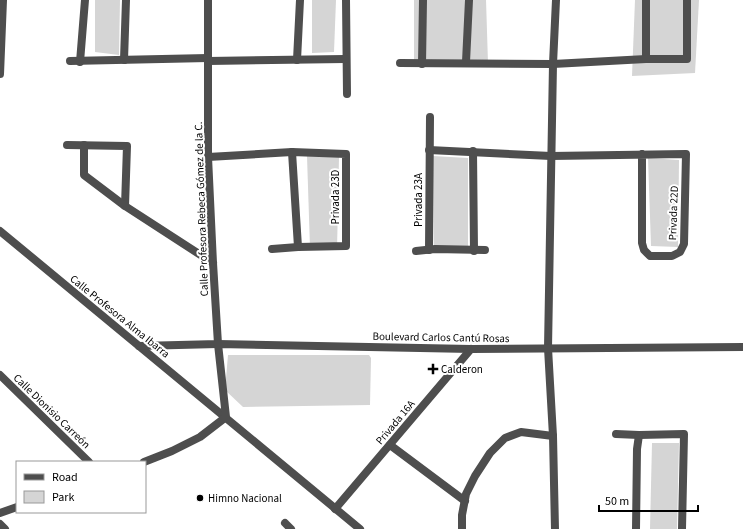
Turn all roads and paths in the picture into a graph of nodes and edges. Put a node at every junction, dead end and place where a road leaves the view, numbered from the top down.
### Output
1 (3, 0) edge
2 (85, 0) edge
3 (126, 0) edge
4 (208, 0) edge
5 (300, 0) edge
6 (346, 0) edge
7 (423, 0) edge
8 (469, 0) edge
9 (556, 0) edge
10 (646, 0) edge
11 (686, 0) edge
12 (208, 59) junction
13 (346, 59) junction
14 (646, 59) junction
15 (124, 60) junction
16 (297, 60) junction
17 (70, 61) dead end
18 (80, 62) junction
19 (466, 62) junction
20 (400, 63) dead end
21 (422, 64) junction
22 (553, 64) junction
23 (0, 74) edge
24 (347, 94) dead end
25 (430, 117) dead end
26 (68, 145) dead end
27 (84, 146) junction
28 (429, 150) junction
29 (473, 151) junction
30 (292, 152) junction
31 (642, 154) junction
32 (551, 156) junction
33 (208, 157) junction
34 (125, 206) junction
35 (0, 231) edge
36 (298, 247) junction
37 (272, 250) dead end
38 (429, 250) junction
39 (485, 250) dead end
40 (416, 251) dead end
41 (474, 251) junction
42 (213, 263) junction
43 (218, 344) junction
44 (139, 346) junction
45 (743, 347) edge
46 (548, 348) junction
47 (471, 349) junction
48 (0, 375) edge
49 (226, 417) junction
50 (616, 434) dead end
51 (639, 435) junction
52 (553, 436) junction
53 (390, 445) junction
54 (88, 461) edge
55 (146, 461) edge
56 (465, 501) junction
57 (16, 507) edge
58 (335, 509) junction
59 (0, 513) edge
60 (284, 523) dead end
61 (0, 524) edge
62 (5, 529) edge
63 (291, 529) edge
64 (360, 529) edge
65 (462, 529) edge
66 (555, 529) edge
67 (636, 529) edge
68 (682, 529) edge

1 - 23 street
2 - 18 street
3 - 15 street
4 - 12 street, Calle Profesora Rebeca Gómez de la C.
5 - 16 street
6 - 13 street
7 - 21 street
8 - 19 street
9 - 22 street
10 - 14 street
11 - 14 street
12 - 15 street
12 - 16 street
12 - 33 street, Calle Profesora Rebeca Gómez de la C.
13 - 16 street
13 - 24 street
14 - 22 street
15 - 18 street
17 - 18 street
19 - 21 street
19 - 22 street
20 - 21 street
22 - 32 street
25 - 28 street, Privada 23A
26 - 27 street
27 - 34 street
27 - 34 street
28 - 29 street
28 - 38 street, Privada 23A
29 - 32 street
29 - 41 street
30 - 33 street, Privada 23D
30 - 36 street
30 - 36 street, Privada 23D
31 - 31 street, Privada 22D
31 - 32 street, Privada 22D
32 - 46 street
33 - 42 street, Calle Profesora Rebeca Gómez de la C.
34 - 42 street
35 - 44 street, Calle Profesora Alma Ibarra
36 - 37 street, Privada 23D
38 - 40 street
38 - 41 street
39 - 41 street
42 - 43 street, Calle Profesora Rebeca Gómez de la C.
43 - 44 street, Boulevard Carlos Cantú Rosas
43 - 47 street, Boulevard Carlos Cantú Rosas
43 - 49 street, Calle Profesora Rebeca Gómez de la C.
44 - 49 street, Calle Profesora Alma Ibarra
45 - 46 street, Boulevard Carlos Cantú Rosas
46 - 47 street, Boulevard Carlos Cantú Rosas
46 - 52 street
47 - 53 street, Privada 16A
48 - 54 street, Calle Dionisio Carreón
49 - 55 street
49 - 58 street, Calle Profesora Alma Ibarra
50 - 51 street
51 - 67 street
51 - 68 street
52 - 56 street
52 - 66 street
53 - 56 street
53 - 58 street, Privada 16A
56 - 65 street
57 - 59 street
58 - 64 street, Calle Profesora Alma Ibarra
60 - 63 street
61 - 62 street

